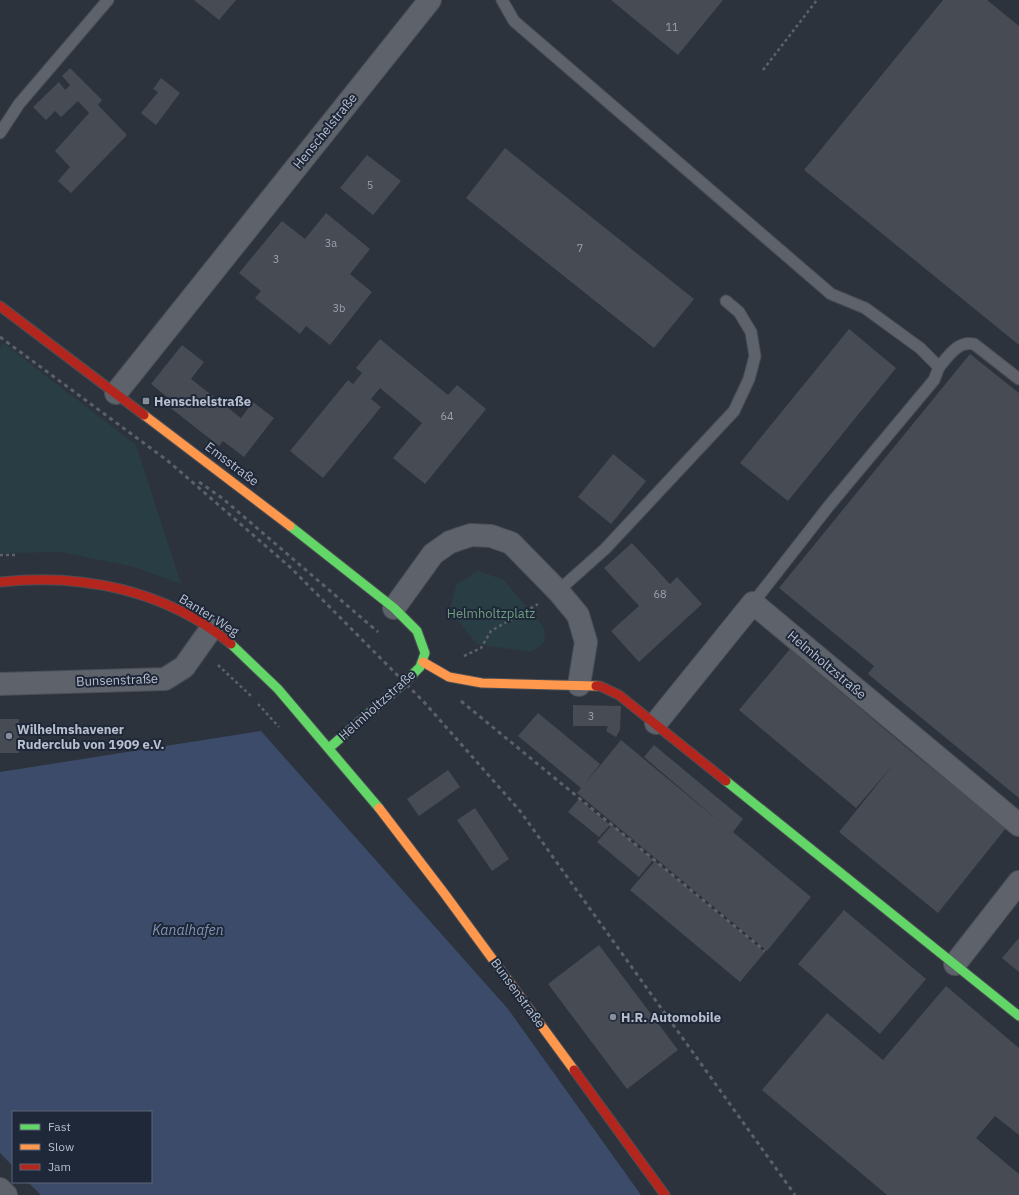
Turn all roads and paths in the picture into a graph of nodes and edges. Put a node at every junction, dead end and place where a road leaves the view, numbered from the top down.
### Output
1 (108, 0) edge
2 (430, 0) edge
3 (502, 0) edge
4 (817, 0) edge
5 (763, 70) dead end
6 (0, 133) edge
7 (726, 301) dead end
8 (0, 306) edge
9 (939, 367) junction
10 (1019, 379) edge
11 (116, 393) junction
12 (0, 582) edge
13 (558, 591) junction
14 (753, 603) junction
15 (394, 608) junction
16 (211, 629) junction
17 (198, 647) junction
18 (459, 659) dead end
19 (423, 662) junction
20 (0, 684) edge
21 (579, 685) junction
22 (656, 723) junction
23 (284, 732) dead end
24 (329, 748) junction
25 (368, 793) joint
26 (1019, 825) edge
27 (1019, 882) edge
28 (955, 964) junction
29 (1019, 1016) edge
30 (0, 1189) edge
31 (6, 1195) edge
32 (665, 1195) edge

1 - 6 lane
2 - 11 street, Henschelstraße
3 - 9 lane
4 - 5 path
7 - 13 lane
8 - 11 street, Emsstraße
9 - 10 lane
9 - 14 lane
11 - 15 street, Emsstraße
12 - 16 street, Banter Weg
13 - 15 street
13 - 18 path
13 - 21 street
14 - 22 street
14 - 26 street, Helmholtzstraße
15 - 19 street, Emsstraße
16 - 17 street, Bunsenstraße
16 - 24 street, Banter Weg
17 - 20 street, Bunsenstraße
17 - 23 path
19 - 21 street
19 - 24 street, Helmholtzstraße
21 - 22 street
22 - 28 street
24 - 25 street, Banter Weg
25 - 32 street, Bunsenstraße
27 - 28 street
28 - 29 street
30 - 31 street

